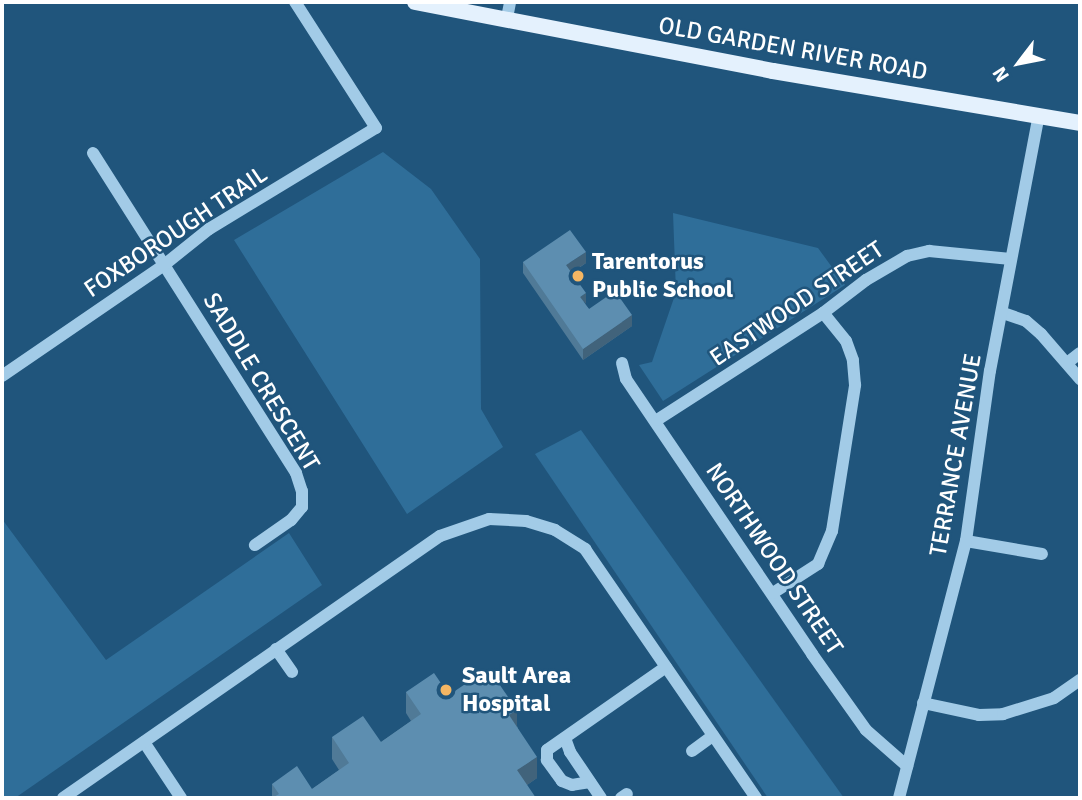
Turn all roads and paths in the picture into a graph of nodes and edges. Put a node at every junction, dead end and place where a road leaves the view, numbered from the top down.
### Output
1 (295, 2) edge
2 (415, 2) edge
3 (509, 10) edge
4 (1039, 115) junction
5 (1080, 123) edge
6 (93, 153) dead end
7 (1011, 258) junction
8 (164, 265) junction
9 (823, 313) junction
10 (1003, 313) junction
11 (1080, 354) edge
12 (622, 363) dead end
13 (1067, 363) junction
14 (2, 376) edge
15 (1080, 379) edge
16 (657, 420) junction
17 (966, 541) junction
18 (255, 545) dead end
19 (1042, 554) dead end
20 (773, 593) junction
21 (276, 649) junction
22 (666, 667) junction
23 (292, 672) dead end
24 (1080, 680) edge
25 (923, 703) junction
26 (713, 736) junction
27 (565, 738) junction
28 (144, 742) junction
29 (692, 751) dead end
30 (906, 766) junction
31 (590, 782) junction
32 (62, 798) edge
33 (181, 798) edge
34 (601, 798) edge
35 (756, 798) edge
36 (899, 798) edge

1 - 8 street, FOXBOROUGH TRAIL
2 - 3 main road, OLD GARDEN RIVER ROAD
3 - 4 main road, OLD GARDEN RIVER ROAD
4 - 5 main road, OLD GARDEN RIVER ROAD
4 - 7 street, TERRANCE AVENUE
6 - 8 street, SADDLE CRESCENT
7 - 9 street, EASTWOOD STREET
7 - 10 street, TERRANCE AVENUE
8 - 14 street, FOXBOROUGH TRAIL
8 - 18 street, SADDLE CRESCENT
9 - 16 street, EASTWOOD STREET
9 - 20 street
10 - 13 street
10 - 17 street, TERRANCE AVENUE
11 - 13 street
12 - 16 street, NORTHWOOD STREET
13 - 15 street
16 - 20 street, NORTHWOOD STREET
17 - 19 street
17 - 25 street, TERRANCE AVENUE
20 - 30 street, NORTHWOOD STREET
21 - 22 street
21 - 23 street
21 - 28 street
22 - 26 street
22 - 27 street
24 - 25 street
25 - 30 street, TERRANCE AVENUE
26 - 29 street
26 - 35 street
27 - 31 street
27 - 31 street
28 - 32 street
28 - 33 street
30 - 36 street, TERRANCE AVENUE
31 - 34 street

